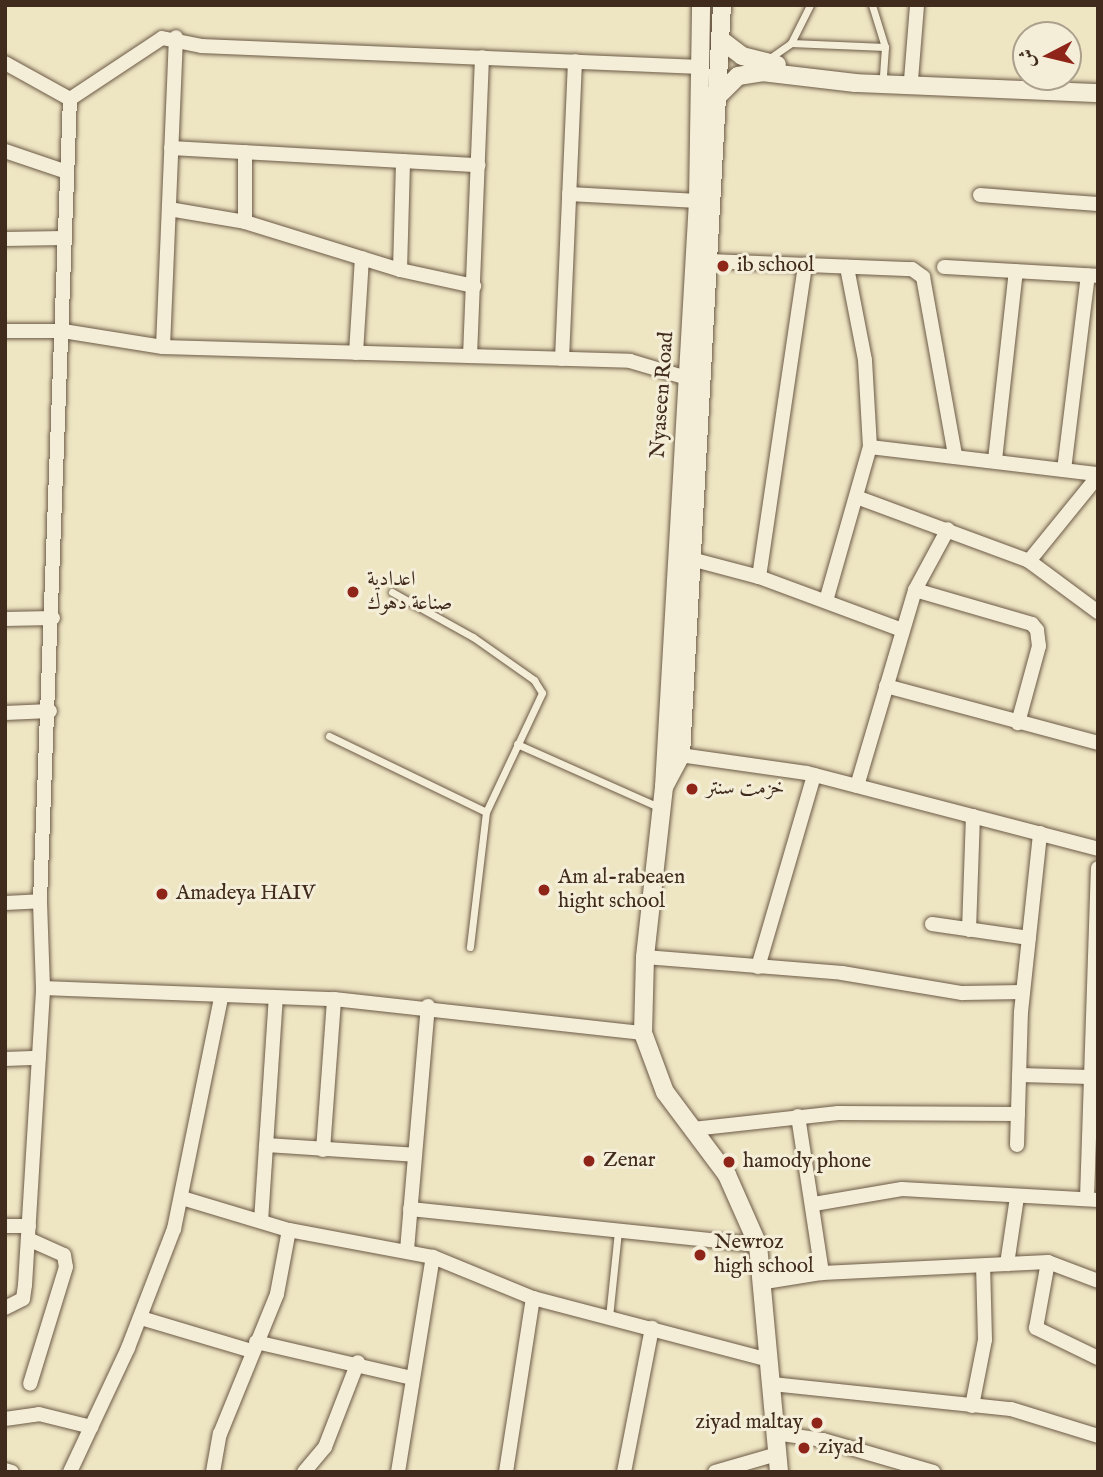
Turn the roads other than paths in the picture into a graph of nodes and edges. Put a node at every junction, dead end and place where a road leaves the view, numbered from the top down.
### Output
1 (701, 5) edge
2 (722, 5) edge
3 (810, 5) edge
4 (872, 5) edge
5 (917, 5) edge
6 (176, 37) junction
7 (722, 40) junction
8 (791, 43) junction
9 (885, 47) junction
10 (482, 57) junction
11 (575, 61) junction
12 (764, 63) junction
13 (5, 64) edge
14 (745, 65) junction
15 (701, 68) junction
16 (883, 78) junction
17 (911, 80) junction
18 (1098, 86) edge
19 (1098, 93) edge
20 (720, 94) junction
21 (70, 99) junction
22 (172, 148) junction
23 (5, 151) edge
24 (245, 152) junction
25 (403, 161) junction
26 (479, 165) junction
27 (67, 172) junction
28 (569, 194) junction
29 (980, 195) dead end
30 (698, 201) junction
31 (1098, 204) edge
32 (169, 209) junction
33 (245, 222) junction
34 (704, 222) junction
35 (64, 238) junction
36 (5, 239) edge
37 (362, 258) junction
38 (709, 261) junction
39 (805, 264) junction
40 (847, 267) junction
41 (944, 267) dead end
42 (400, 270) junction
43 (1016, 271) junction
44 (1093, 276) edge
45 (474, 286) junction
46 (5, 331) edge
47 (63, 331) junction
48 (163, 347) junction
49 (356, 353) junction
50 (470, 356) junction
51 (562, 359) junction
52 (687, 379) junction
53 (870, 447) junction
54 (955, 455) junction
55 (995, 460) junction
56 (1064, 470) junction
57 (1098, 475) edge
58 (859, 498) junction
59 (948, 529) junction
60 (691, 559) junction
61 (1029, 561) junction
62 (759, 576) junction
63 (915, 590) junction
64 (392, 592) dead end
65 (826, 601) junction
66 (1095, 603) edge
67 (53, 618) junction
68 (5, 619) edge
69 (902, 630) junction
70 (886, 686) junction
71 (50, 711) junction
72 (5, 712) edge
73 (1018, 723) junction
74 (329, 736) dead end
75 (1098, 743) edge
76 (517, 744) junction
77 (662, 752) junction
78 (681, 755) junction
79 (814, 775) junction
80 (857, 786) junction
81 (664, 787) junction
82 (662, 808) junction
83 (486, 812) junction
84 (973, 816) junction
85 (1040, 833) junction
86 (1098, 849) edge
87 (1098, 868) edge
88 (40, 901) junction
89 (5, 902) edge
90 (932, 924) dead end
91 (969, 930) junction
92 (1029, 938) junction
93 (470, 947) dead end
94 (645, 957) junction
95 (758, 967) junction
96 (43, 988) junction
97 (1023, 992) junction
98 (221, 997) junction
99 (276, 998) junction
100 (334, 999) junction
101 (428, 1006) junction
102 (643, 1033) junction
103 (1094, 1046) edge
104 (39, 1058) junction
105 (5, 1059) edge
106 (1019, 1075) junction
107 (1091, 1077) junction
108 (1018, 1114) junction
109 (798, 1116) junction
110 (693, 1129) junction
111 (1095, 1140) edge
112 (266, 1145) junction
113 (1017, 1145) dead end
114 (323, 1150) junction
115 (415, 1154) junction
116 (1017, 1197) junction
117 (182, 1198) junction
118 (1092, 1199) edge
119 (814, 1204) junction
120 (410, 1209) junction
121 (261, 1221) junction
122 (5, 1226) edge
123 (618, 1227) junction
124 (289, 1230) junction
125 (29, 1232) junction
126 (758, 1245) junction
127 (407, 1250) junction
128 (433, 1257) junction
129 (1048, 1262) junction
130 (1007, 1264) junction
131 (983, 1266) junction
132 (822, 1273) junction
133 (1098, 1281) edge
134 (765, 1282) junction
135 (533, 1297) junction
136 (5, 1308) edge
137 (609, 1317) junction
138 (141, 1318) junction
139 (652, 1328) junction
140 (254, 1346) junction
141 (1098, 1358) edge
142 (769, 1360) junction
143 (358, 1362) junction
144 (412, 1378) junction
145 (30, 1384) dead end
146 (772, 1384) junction
147 (972, 1406) junction
148 (5, 1419) edge
149 (91, 1427) junction
150 (775, 1433) junction
151 (1098, 1436) edge
152 (778, 1463) edge
153 (914, 1469) edge
154 (5, 1470) edge
155 (74, 1470) edge
156 (12, 1472) edge
157 (213, 1472) edge
158 (304, 1472) edge
159 (398, 1472) edge
160 (506, 1472) edge
161 (624, 1472) edge
162 (715, 1472) edge
163 (933, 1472) edge

1 - 15 street, Nyaseen Road
2 - 7 street, Nyaseen Road
3 - 8 lane
4 - 9 lane
5 - 17 street
6 - 10 street
6 - 21 street
6 - 22 street
7 - 14 street
7 - 20 street, Nyaseen Road
8 - 9 lane
8 - 12 lane
9 - 16 lane
10 - 11 street
10 - 26 street
11 - 15 street
11 - 28 street
12 - 14 street
12 - 16 street
13 - 21 street
14 - 19 street
14 - 20 street
15 - 30 street, Nyaseen Road
16 - 17 street
17 - 18 street
20 - 34 street, Nyaseen Road
21 - 27 street
22 - 24 street
22 - 32 street
23 - 27 street
24 - 25 street
24 - 33 street
25 - 26 street
25 - 42 street
26 - 45 street
27 - 35 street
28 - 30 street
28 - 51 street
29 - 31 street
30 - 34 street, Nyaseen Road
32 - 33 street
32 - 48 street
33 - 37 street
34 - 38 street, Nyaseen Road
34 - 52 street, Nyaseen Road
35 - 36 street
35 - 47 street
37 - 42 street
37 - 49 street
38 - 39 street
38 - 60 street, Nyaseen Road
39 - 40 street
39 - 62 street
40 - 53 street
40 - 54 street
41 - 43 street
42 - 45 street
43 - 44 street
43 - 55 street
44 - 56 street
45 - 50 street
46 - 47 street
47 - 48 street
47 - 67 street
48 - 49 street
49 - 50 street
50 - 51 street
51 - 52 street
52 - 77 street, Nyaseen Road
53 - 54 street
53 - 58 street
54 - 55 street
55 - 56 street
56 - 57 street
57 - 61 street
58 - 59 street
58 - 65 street
59 - 61 street
59 - 63 street
60 - 62 street
60 - 78 street, Nyaseen Road
61 - 66 street
62 - 65 street
63 - 69 street
63 - 73 street
64 - 76 lane
65 - 69 street
67 - 68 street
67 - 71 street
69 - 70 street
70 - 73 street
70 - 80 street
71 - 72 street
71 - 88 street
73 - 75 street
74 - 83 lane
76 - 82 lane
76 - 83 lane
77 - 78 street
77 - 81 street, Nyaseen Road
78 - 79 street
78 - 81 street
79 - 80 street
79 - 95 street
80 - 84 street
81 - 82 street
82 - 94 street
83 - 93 lane
84 - 85 street
84 - 91 street
85 - 86 street
85 - 92 street
87 - 103 street
88 - 89 street
88 - 96 street
90 - 91 street
91 - 92 street
92 - 97 street
94 - 95 street
94 - 102 street
95 - 97 street
96 - 98 street
96 - 104 street
97 - 106 street
98 - 99 street
98 - 117 street
99 - 100 street
99 - 112 street
100 - 101 street
100 - 114 street
101 - 102 street
101 - 115 street
102 - 110 street
103 - 107 street
104 - 105 street
104 - 125 street
106 - 107 street
106 - 108 street
107 - 111 street
108 - 109 street
108 - 113 street
109 - 110 street
109 - 119 street
110 - 126 street
111 - 118 street
112 - 114 street
112 - 121 street
114 - 115 street
115 - 120 street
116 - 118 street
116 - 119 street
116 - 130 street
117 - 121 street
117 - 138 street
119 - 132 street
120 - 123 street
120 - 127 street
121 - 124 street
122 - 125 street
123 - 126 street
123 - 137 lane
124 - 127 street
124 - 140 street
125 - 136 street
125 - 145 street
126 - 134 street
127 - 128 street
128 - 135 street
128 - 144 street
129 - 130 street
129 - 133 street
129 - 141 street
130 - 131 street
131 - 132 street
131 - 147 street
132 - 134 street
134 - 142 street
135 - 137 street
135 - 160 street
137 - 139 street
138 - 140 street
138 - 149 street
139 - 142 street
139 - 161 street
140 - 143 street
140 - 157 street
142 - 146 street
143 - 144 street
143 - 158 street
144 - 159 street
146 - 147 street
146 - 150 street
147 - 151 street
148 - 149 street
149 - 155 street
150 - 152 street
150 - 153 street
152 - 162 street
153 - 163 street
154 - 156 street

